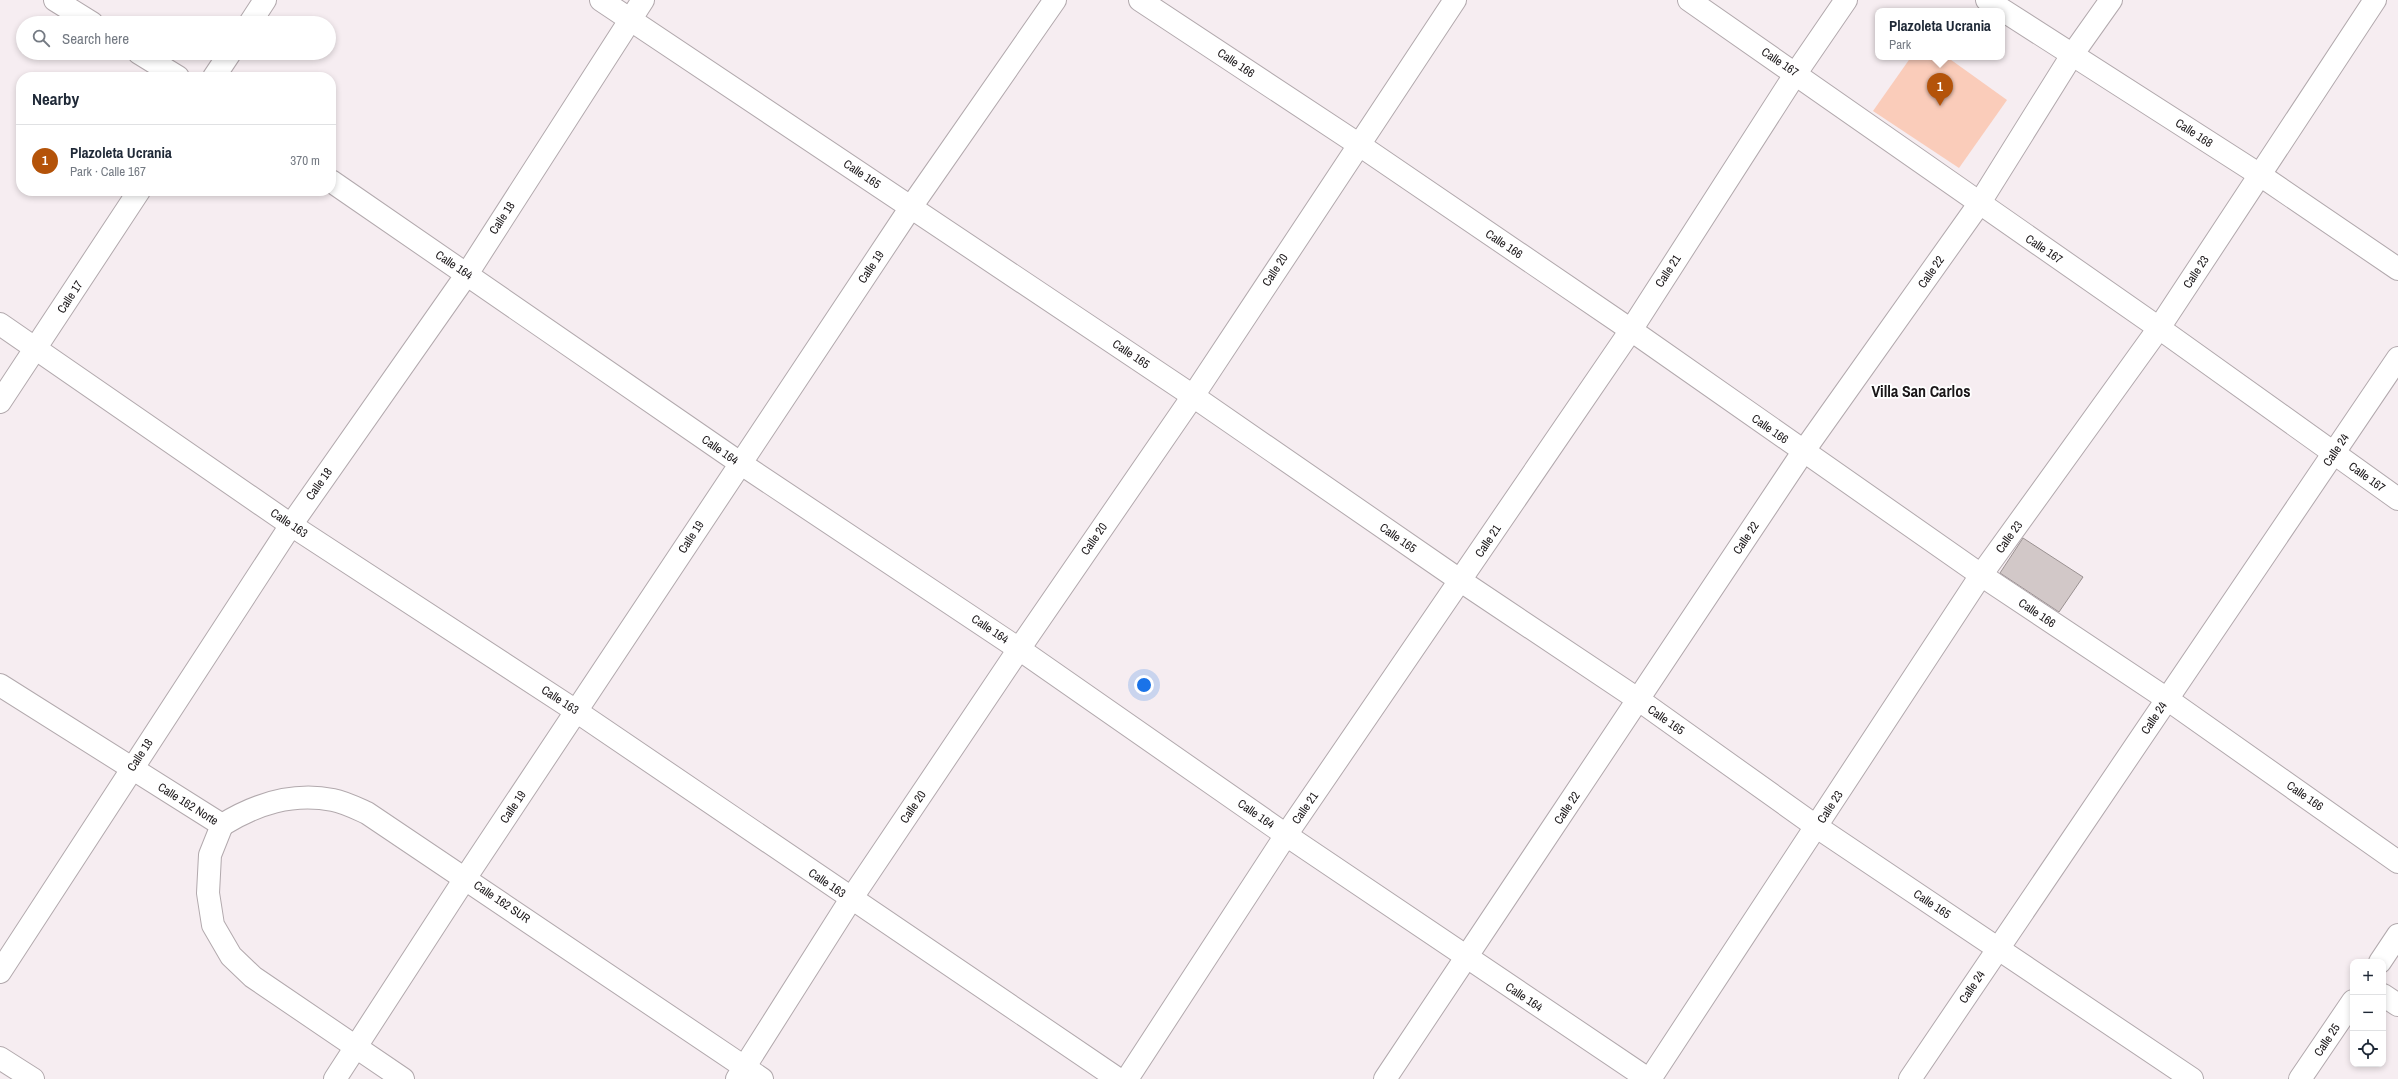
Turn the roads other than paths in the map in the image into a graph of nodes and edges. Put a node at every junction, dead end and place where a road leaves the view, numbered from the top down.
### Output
1 (55, 0) edge
2 (265, 0) edge
3 (601, 0) edge
4 (643, 0) edge
5 (1055, 0) edge
6 (1140, 0) edge
7 (1455, 0) edge
8 (1689, 0) edge
9 (1846, 0) edge
10 (1987, 0) edge
11 (2111, 0) edge
12 (2375, 0) edge
13 (1999, 8) edge
14 (2005, 12) edge
15 (81, 16) edge
16 (255, 16) edge
17 (630, 19) junction
18 (2072, 55) junction
19 (150, 60) edge
20 (225, 60) edge
21 (170, 72) edge
22 (217, 72) edge
23 (1796, 73) junction
24 (1358, 144) junction
25 (2260, 175) junction
26 (336, 184) edge
27 (136, 196) edge
28 (1979, 204) junction
29 (911, 207) junction
30 (2398, 269) edge
31 (466, 274) junction
32 (0, 324) edge
33 (2159, 328) junction
34 (1631, 330) junction
35 (36, 348) junction
36 (2398, 358) edge
37 (1193, 396) junction
38 (0, 402) edge
39 (1803, 452) junction
40 (2334, 453) junction
41 (740, 464) junction
42 (2398, 499) edge
43 (291, 525) junction
44 (1981, 575) junction
45 (1461, 581) junction
46 (1019, 649) junction
47 (0, 685) edge
48 (2167, 699) junction
49 (1639, 700) junction
50 (576, 711) junction
51 (131, 768) junction
52 (222, 826) junction
53 (1817, 827) junction
54 (1286, 835) junction
55 (2398, 862) edge
56 (466, 877) junction
57 (851, 899) junction
58 (2398, 935) edge
59 (1998, 948) junction
60 (1466, 958) junction
61 (2382, 959) edge
62 (0, 972) edge
63 (2386, 997) edge
64 (2350, 1005) edge
65 (2398, 1005) edge
66 (357, 1047) junction
67 (0, 1058) edge
68 (748, 1075) edge
69 (33, 1079) edge
70 (335, 1079) edge
71 (403, 1079) edge
72 (1118, 1079) edge
73 (1127, 1079) edge
74 (1385, 1079) edge
75 (1649, 1079) edge
76 (1910, 1079) edge
77 (2192, 1079) edge
78 (2300, 1079) edge

1 - 15 street
2 - 16 street
3 - 17 street, Calle 165
4 - 17 street, Calle 18
5 - 29 street, Calle 19
6 - 24 street, Calle 166
7 - 24 street, Calle 20
8 - 23 street, Calle 167
9 - 23 street, Calle 21
10 - 13 street, Calle 168
11 - 18 street, Calle 22
12 - 25 street, Calle 23
14 - 18 street, Calle 168
17 - 29 street, Calle 165
17 - 31 street, Calle 18
18 - 25 street, Calle 168
18 - 28 street, Calle 22
19 - 21 street
20 - 22 street
23 - 28 street, Calle 167
23 - 34 street, Calle 21
24 - 34 street, Calle 166
24 - 37 street, Calle 20
25 - 30 street, Calle 168
25 - 33 street, Calle 23
26 - 31 street, Calle 164
27 - 35 street, Calle 17
28 - 33 street, Calle 167
28 - 39 street, Calle 22
29 - 37 street, Calle 165
29 - 41 street, Calle 19
31 - 41 street, Calle 164
31 - 43 street, Calle 18
32 - 35 street, Calle 163
33 - 40 street, Calle 167
33 - 44 street, Calle 23
34 - 39 street, Calle 166
34 - 45 street, Calle 21
35 - 38 street, Calle 17
35 - 43 street, Calle 163
36 - 40 street, Calle 24
37 - 45 street, Calle 165
37 - 46 street, Calle 20
39 - 44 street, Calle 166
39 - 49 street, Calle 22
40 - 42 street, Calle 167
40 - 48 street, Calle 24
41 - 46 street, Calle 164
41 - 50 street, Calle 19
43 - 50 street, Calle 163
43 - 51 street, Calle 18
44 - 48 street, Calle 166
44 - 53 street, Calle 23
45 - 49 street, Calle 165
45 - 54 street, Calle 21
46 - 54 street, Calle 164
46 - 57 street, Calle 20
47 - 51 street, Calle 162 Norte
48 - 55 street, Calle 166
48 - 59 street, Calle 24
49 - 53 street, Calle 165
49 - 60 street, Calle 22
50 - 56 street, Calle 19
50 - 57 street, Calle 163
51 - 52 street, Calle 162 Norte
51 - 62 street, Calle 18
52 - 56 street, Calle 162 SUR
52 - 66 street, Calle 162 Norte
53 - 59 street, Calle 165
53 - 75 street, Calle 23
54 - 60 street, Calle 164
54 - 73 street, Calle 21
56 - 66 street, Calle 19
56 - 68 street, Calle 162 SUR
57 - 68 street, Calle 20
57 - 72 street, Calle 163
58 - 61 street
59 - 76 street, Calle 24
59 - 77 street, Calle 165
60 - 74 street, Calle 22
60 - 75 street, Calle 164
63 - 65 street
64 - 78 street, Calle 25
66 - 70 street, Calle 19
66 - 71 street, Calle 162 Norte
67 - 69 street

